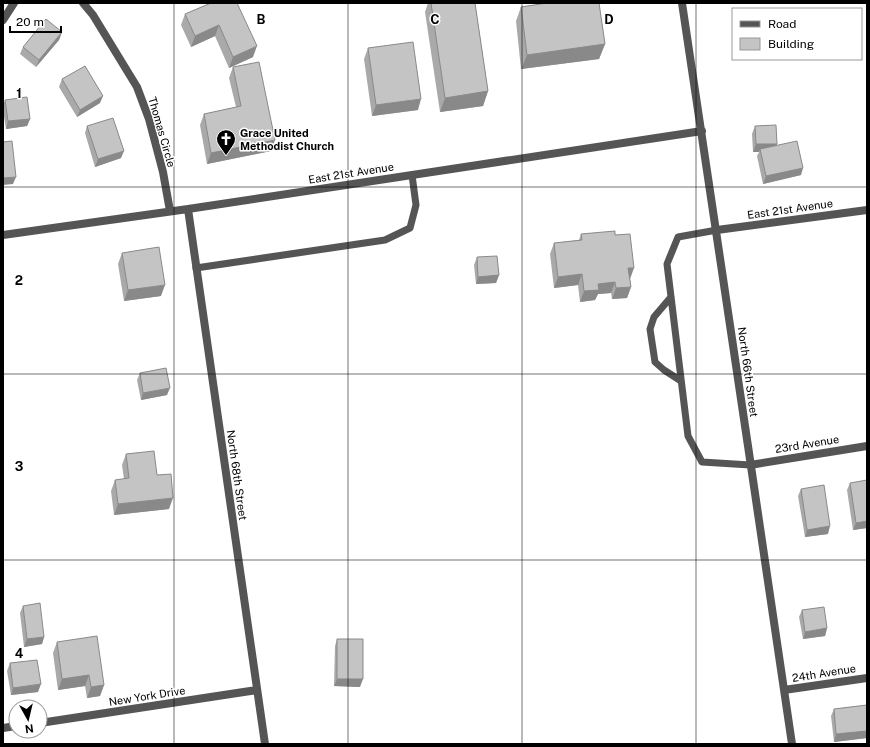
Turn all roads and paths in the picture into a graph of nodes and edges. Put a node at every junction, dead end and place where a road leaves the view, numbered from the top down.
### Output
1 (14, 3) edge
2 (83, 3) edge
3 (682, 3) edge
4 (3, 20) edge
5 (702, 131) junction
6 (412, 175) junction
7 (188, 209) junction
8 (867, 210) edge
9 (170, 211) junction
10 (717, 230) junction
11 (3, 235) edge
12 (196, 268) junction
13 (671, 297) junction
14 (682, 381) junction
15 (867, 446) edge
16 (750, 464) junction
17 (867, 678) edge
18 (257, 690) junction
19 (784, 690) junction
20 (48, 722) edge
21 (266, 744) edge
22 (792, 744) edge

1 - 4 street
2 - 9 street, Thomas Circle
3 - 5 street, North 66th Street
5 - 6 street, East 21st Avenue
5 - 10 street, North 66th Street
6 - 7 street, East 21st Avenue
6 - 12 lane
7 - 9 street, East 21st Avenue
7 - 12 street, North 68th Street
8 - 10 street, East 21st Avenue
9 - 11 street, East 21st Avenue
10 - 13 lane
10 - 16 street, North 66th Street
12 - 18 street, North 68th Street
13 - 14 lane
13 - 14 lane
14 - 16 lane
15 - 16 street, 23rd Avenue
16 - 19 street, North 66th Street
17 - 19 street, 24th Avenue
18 - 20 street, New York Drive
18 - 21 street, North 68th Street
19 - 22 street, North 66th Street

